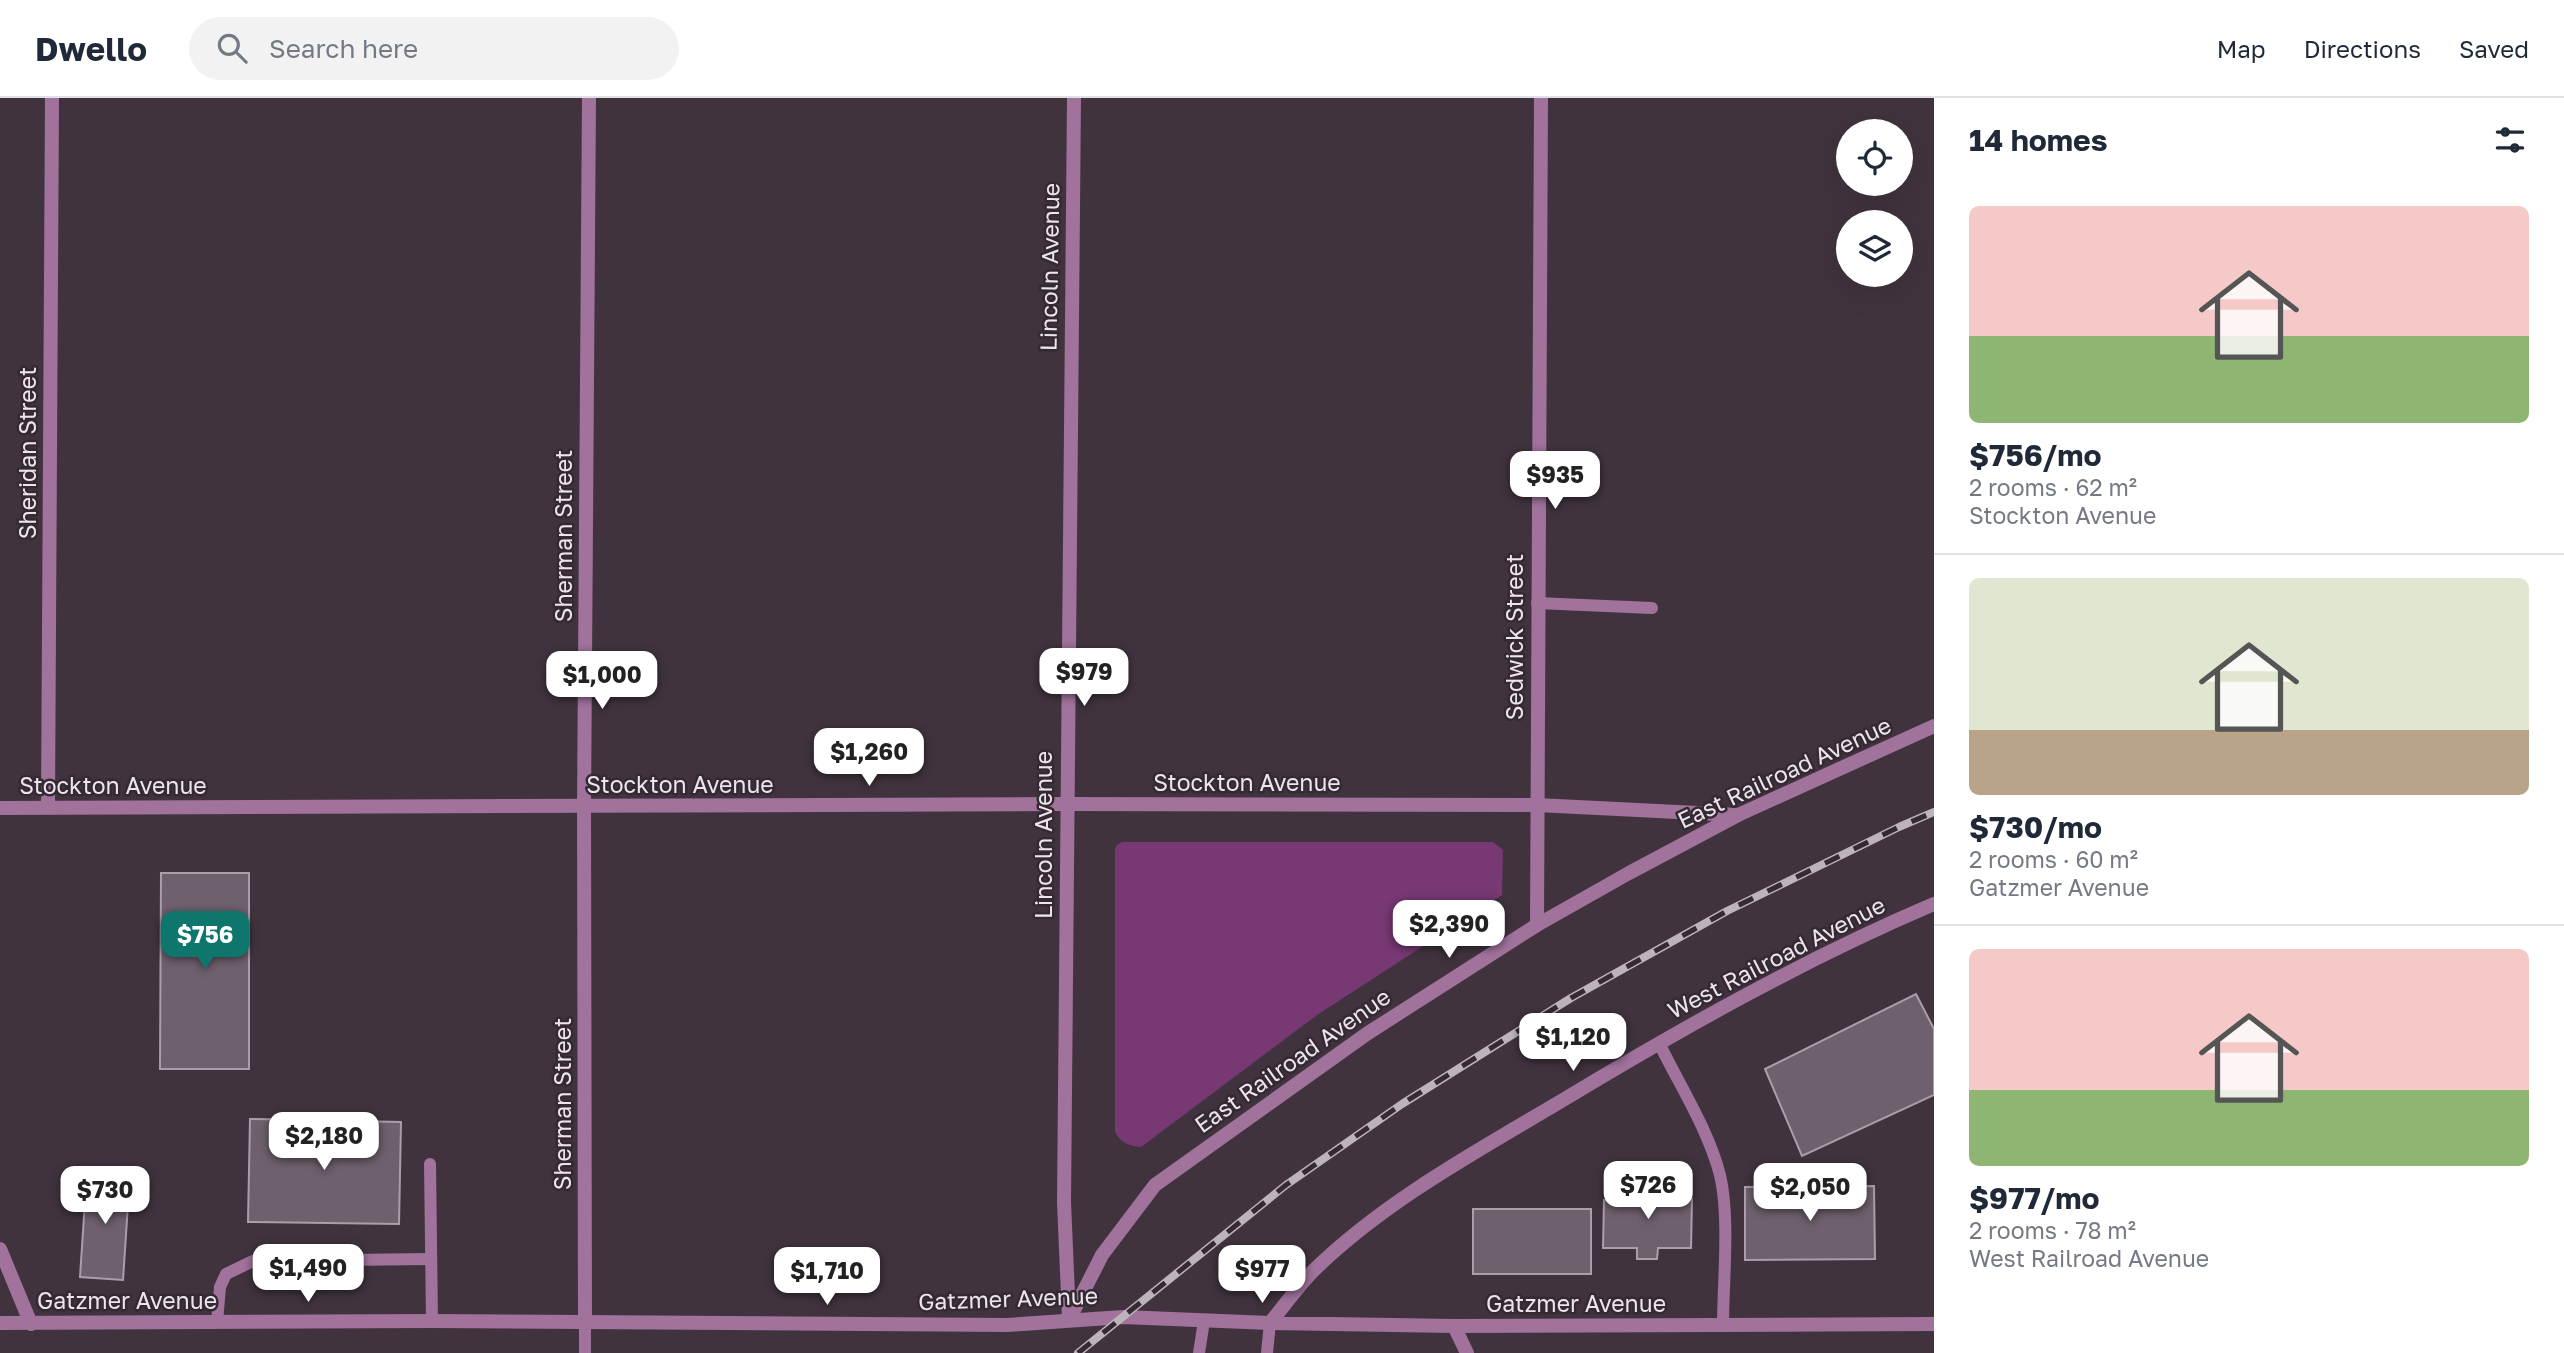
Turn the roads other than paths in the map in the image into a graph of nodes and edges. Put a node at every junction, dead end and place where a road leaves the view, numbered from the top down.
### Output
1 (52, 98) edge
2 (589, 98) edge
3 (1074, 98) edge
4 (1541, 98) edge
5 (1537, 603) junction
6 (1652, 608) dead end
7 (1934, 726) edge
8 (1066, 804) junction
9 (1537, 806) junction
10 (48, 807) junction
11 (584, 807) junction
12 (0, 808) edge
13 (1738, 815) junction
14 (1934, 904) edge
15 (1537, 925) junction
16 (1659, 1044) junction
17 (430, 1164) dead end
18 (0, 1249) edge
19 (431, 1259) junction
20 (1069, 1319) junction
21 (432, 1321) junction
22 (1204, 1321) junction
23 (217, 1322) junction
24 (0, 1323) edge
25 (1270, 1323) junction
26 (31, 1324) junction
27 (585, 1324) junction
28 (1934, 1324) edge
29 (1454, 1326) junction
30 (1723, 1326) junction
31 (585, 1353) edge
32 (1199, 1353) edge
33 (1267, 1353) edge
34 (1467, 1353) edge

1 - 10 street, Sheridan Street
2 - 11 street, Sherman Street
3 - 8 street, Lincoln Avenue
4 - 5 street, Sedwick Street
5 - 6 lane
5 - 9 street, Sedwick Street
7 - 13 street, East Railroad Avenue
8 - 9 street, Stockton Avenue
8 - 11 street, Stockton Avenue
8 - 20 street, Lincoln Avenue
9 - 13 street, Stockton Avenue
9 - 15 street, Sedwick Street
10 - 11 street, Stockton Avenue
10 - 12 street, Stockton Avenue
11 - 27 street, Sherman Street
13 - 15 street, East Railroad Avenue
14 - 16 street, West Railroad Avenue
15 - 20 street, East Railroad Avenue
16 - 25 street, West Railroad Avenue
16 - 30 lane
17 - 19 lane
18 - 26 street
19 - 21 lane
19 - 23 lane
20 - 22 street, Gatzmer Avenue
20 - 27 street, Gatzmer Avenue
21 - 23 street, Gatzmer Avenue
21 - 27 street, Gatzmer Avenue
22 - 25 street, Gatzmer Avenue
22 - 32 lane
23 - 26 street, Gatzmer Avenue
24 - 26 street, Gatzmer Avenue
25 - 29 street, Gatzmer Avenue
25 - 33 lane
27 - 31 lane, Sherman Street
28 - 30 street, Gatzmer Avenue
29 - 30 street, Gatzmer Avenue
29 - 34 street

